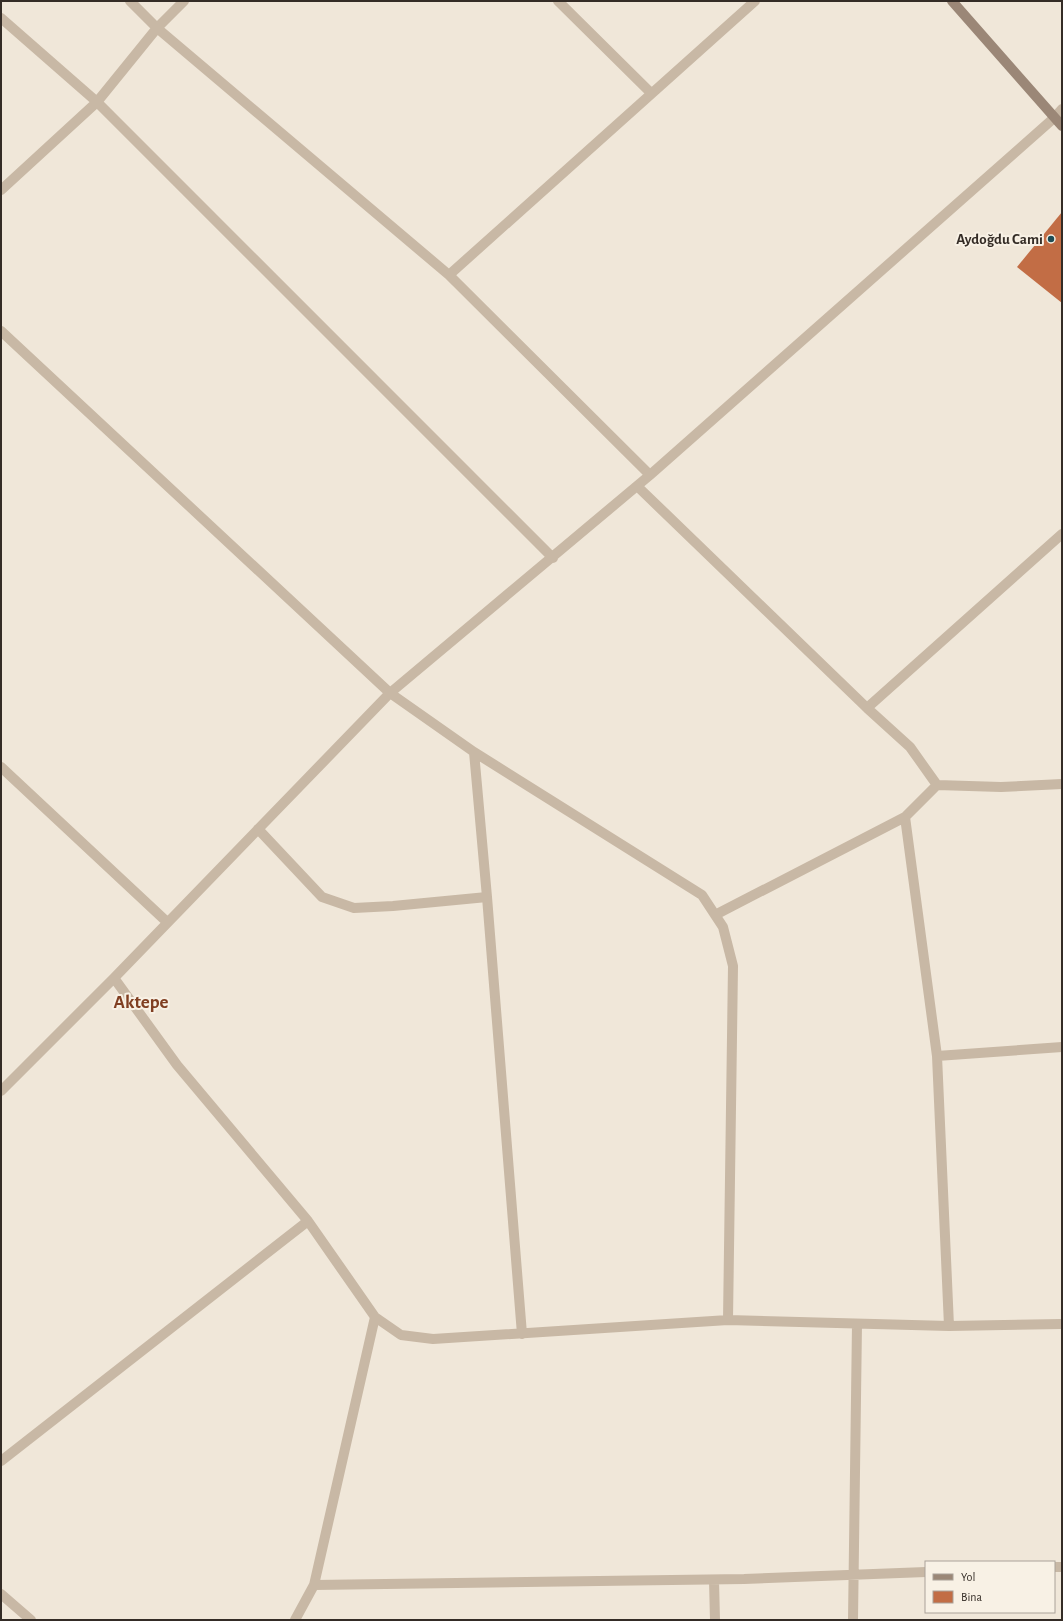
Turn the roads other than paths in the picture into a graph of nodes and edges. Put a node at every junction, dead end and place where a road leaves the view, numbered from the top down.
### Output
1 (130, 1) edge
2 (184, 1) edge
3 (558, 1) edge
4 (755, 1) edge
5 (952, 1) edge
6 (1, 18) edge
7 (156, 28) junction
8 (651, 93) junction
9 (96, 102) junction
10 (1062, 109) edge
11 (1054, 118) junction
12 (1062, 126) edge
13 (1, 190) edge
14 (449, 275) junction
15 (1, 331) edge
16 (650, 475) junction
17 (637, 486) junction
18 (1062, 534) edge
19 (552, 558) junction
20 (390, 693) junction
21 (867, 708) junction
22 (474, 752) junction
23 (1, 767) edge
24 (1062, 784) edge
25 (937, 785) junction
26 (905, 817) junction
27 (258, 828) junction
28 (488, 897) junction
29 (715, 915) junction
30 (168, 922) junction
31 (114, 978) junction
32 (1062, 1047) edge
33 (937, 1056) junction
34 (1, 1091) edge
35 (308, 1221) junction
36 (375, 1317) junction
37 (728, 1320) junction
38 (857, 1324) junction
39 (1062, 1324) edge
40 (949, 1326) junction
41 (522, 1334) junction
42 (1, 1461) edge
43 (925, 1572) edge
44 (854, 1575) junction
45 (714, 1580) junction
46 (314, 1585) junction
47 (1, 1594) edge
48 (31, 1620) edge
49 (295, 1620) edge
50 (715, 1620) edge
51 (853, 1620) edge

1 - 7 street
2 - 7 street
3 - 8 street
4 - 8 street
5 - 11 main road
6 - 9 street
7 - 9 street
7 - 14 street
8 - 14 street
9 - 13 street
9 - 19 street
10 - 11 street
11 - 12 main road
11 - 16 street
14 - 16 street
15 - 20 street
16 - 17 street
17 - 19 street
17 - 21 street
18 - 21 street
19 - 20 street
20 - 22 street
20 - 27 street
21 - 25 street
22 - 28 street
22 - 29 street
23 - 30 street
24 - 25 street
25 - 26 street
26 - 29 street
26 - 33 street
27 - 28 street
27 - 30 street
28 - 41 street
29 - 37 street
30 - 31 street
31 - 34 street
31 - 35 street
32 - 33 street
33 - 40 street
35 - 36 street
35 - 42 street
36 - 41 street
36 - 46 street
37 - 38 street
37 - 41 street
38 - 40 street
38 - 44 street
39 - 40 street
43 - 44 street
44 - 45 street
44 - 51 street
45 - 46 street
45 - 50 street
46 - 49 street
47 - 48 street

